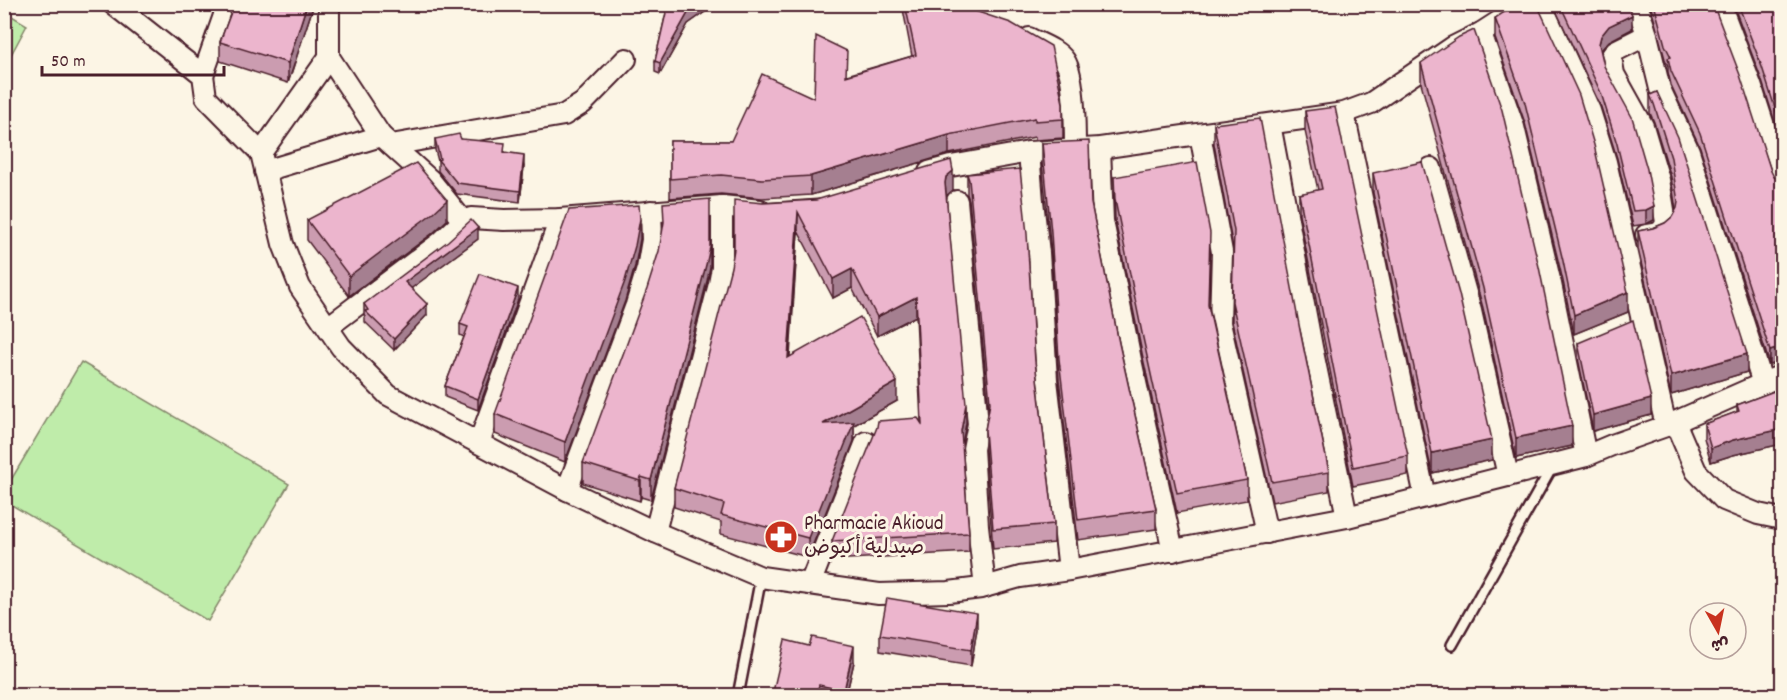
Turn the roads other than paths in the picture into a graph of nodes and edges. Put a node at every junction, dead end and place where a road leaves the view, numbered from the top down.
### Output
1 (113, 4) edge
2 (228, 4) edge
3 (329, 4) edge
4 (1527, 4) edge
5 (1541, 4) edge
6 (1637, 4) edge
7 (1720, 4) edge
8 (1011, 30) edge
9 (1481, 33) junction
10 (1647, 34) junction
11 (328, 57) junction
12 (626, 59) dead end
13 (203, 75) junction
14 (1344, 113) junction
15 (1270, 124) junction
16 (1200, 134) junction
17 (386, 141) junction
18 (1100, 148) junction
19 (1076, 149) junction
20 (1029, 152) junction
21 (263, 162) junction
22 (1431, 168) dead end
23 (916, 176) edge
24 (1782, 182) edge
25 (957, 201) dead end
26 (722, 206) junction
27 (782, 209) edge
28 (651, 211) junction
29 (560, 219) junction
30 (462, 221) junction
31 (1624, 239) junction
32 (1642, 319) junction
33 (328, 327) junction
34 (1620, 328) edge
35 (1587, 342) edge
36 (1565, 351) junction
37 (1782, 375) edge
38 (1763, 384) junction
39 (1670, 424) junction
40 (866, 442) dead end
41 (479, 443) junction
42 (1586, 456) junction
43 (1553, 465) junction
44 (1508, 476) junction
45 (567, 490) junction
46 (1425, 496) junction
47 (1347, 517) junction
48 (1782, 519) edge
49 (655, 532) junction
50 (1267, 533) junction
51 (1173, 551) junction
52 (1069, 570) junction
53 (761, 576) junction
54 (810, 584) junction
55 (985, 587) junction
56 (1452, 645) dead end
57 (738, 696) edge

1 - 13 street
2 - 13 street
3 - 11 street
4 - 9 street
5 - 31 street
6 - 10 street
7 - 24 street
8 - 19 street
9 - 14 street
9 - 36 street
10 - 31 street
10 - 38 street
11 - 17 street
11 - 21 street
12 - 17 street
13 - 21 street
14 - 15 street
14 - 46 street
15 - 16 street
15 - 47 street
16 - 18 street
16 - 50 street
17 - 21 street
17 - 30 street
18 - 19 street
18 - 51 street
19 - 20 street
20 - 23 street
20 - 52 street
21 - 33 street
22 - 44 street
25 - 55 street
26 - 27 street
26 - 28 street
26 - 49 street
28 - 29 street
28 - 45 street
29 - 30 street
29 - 41 street
30 - 33 street
31 - 32 street
32 - 34 street
32 - 39 street
33 - 41 street
35 - 36 street
36 - 42 street
37 - 38 street
38 - 39 street
39 - 42 street
39 - 48 street
40 - 54 street
41 - 45 street
42 - 43 street
43 - 44 street
43 - 56 lane
44 - 46 street
45 - 49 street
46 - 47 street
47 - 50 street
49 - 53 street
50 - 51 street
51 - 52 street
52 - 55 street
53 - 54 street
53 - 57 lane
54 - 55 street

